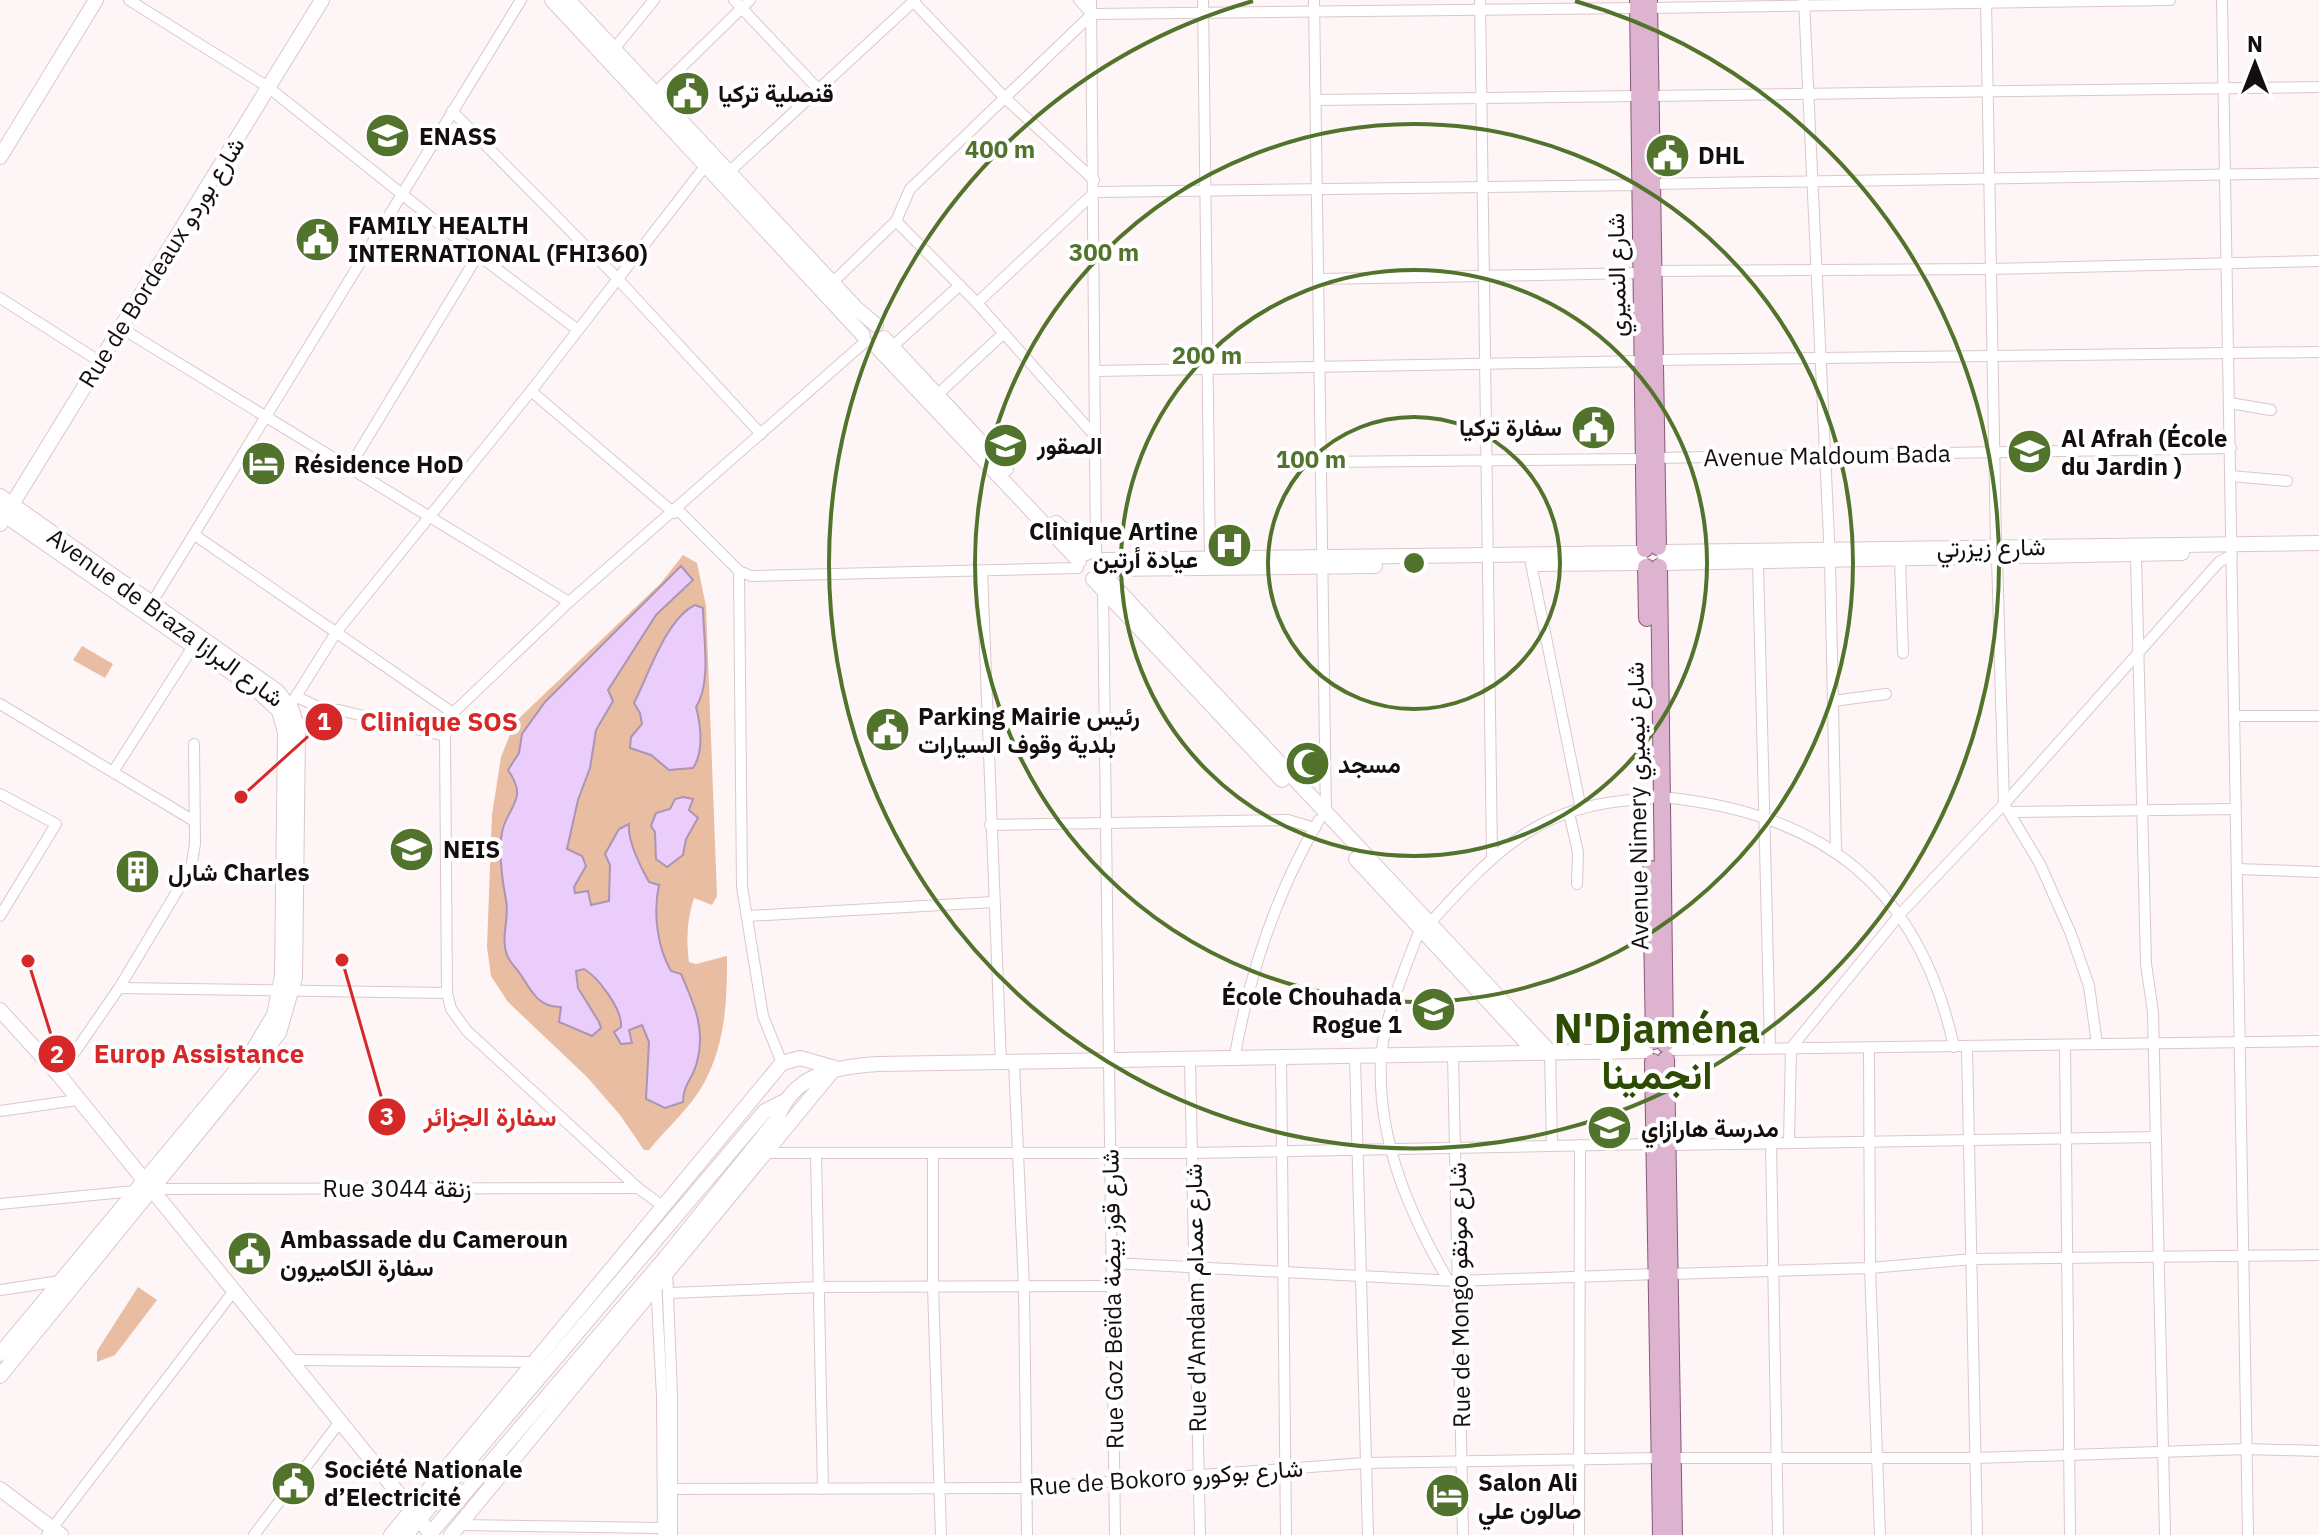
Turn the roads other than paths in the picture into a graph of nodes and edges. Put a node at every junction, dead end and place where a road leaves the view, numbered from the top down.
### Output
1 (96, 0) edge
2 (129, 0) edge
3 (322, 0) edge
4 (521, 0) edge
5 (552, 0) edge
6 (568, 0) edge
7 (654, 0) edge
8 (913, 0) edge
9 (1079, 0) edge
10 (1091, 0) edge
11 (1203, 0) edge
12 (2170, 0) edge
13 (2222, 0) edge
14 (1986, 1) edge
15 (1804, 2) edge
16 (742, 3) edge
17 (1480, 4) edge
18 (1644, 4) edge
19 (1314, 5) edge
20 (1203, 12) junction
21 (1092, 14) junction
22 (614, 49) junction
23 (268, 87) junction
24 (2319, 87) edge
25 (2224, 88) junction
26 (818, 89) junction
27 (655, 93) junction
28 (1987, 93) junction
29 (1644, 96) junction
30 (1807, 96) junction
31 (1004, 97) junction
32 (1481, 98) junction
33 (1316, 100) junction
34 (452, 111) junction
35 (0, 157) edge
36 (706, 165) junction
37 (729, 172) junction
38 (2319, 173) edge
39 (2225, 175) junction
40 (1094, 180) junction
41 (1990, 180) junction
42 (1645, 184) junction
43 (1811, 184) junction
44 (1484, 187) junction
45 (1205, 190) junction
46 (1318, 190) junction
47 (1095, 192) junction
48 (404, 196) junction
49 (896, 221) junction
50 (478, 255) junction
51 (2319, 261) edge
52 (2227, 263) junction
53 (1989, 269) junction
54 (1817, 270) junction
55 (1646, 272) junction
56 (1484, 274) junction
57 (616, 277) junction
58 (1318, 279) junction
59 (832, 283) junction
60 (960, 285) junction
61 (0, 298) edge
62 (977, 303) junction
63 (121, 328) junction
64 (578, 330) junction
65 (1004, 333) junction
66 (876, 338) junction
67 (2319, 352) edge
68 (2228, 353) junction
69 (1991, 356) junction
70 (1821, 358) junction
71 (1647, 360) junction
72 (99, 361) junction
73 (1484, 364) junction
74 (1318, 367) junction
75 (1207, 369) junction
76 (1096, 371) junction
77 (531, 391) junction
78 (937, 395) junction
79 (2230, 403) junction
80 (2271, 410) dead end
81 (268, 418) junction
82 (761, 434) junction
83 (1095, 436) junction
84 (2231, 448) junction
85 (1996, 452) junction
86 (1824, 455) junction
87 (1486, 458) junction
88 (1649, 458) junction
89 (1319, 462) junction
90 (349, 468) junction
91 (2231, 476) junction
92 (2287, 481) dead end
93 (3, 511) edge
94 (676, 512) junction
95 (429, 515) junction
96 (196, 536) junction
97 (2319, 543) edge
98 (2231, 550) junction
99 (2319, 550) edge
100 (1996, 552) junction
101 (1830, 555) junction
102 (2136, 555) junction
103 (1652, 558) junction
104 (1900, 559) junction
105 (1488, 560) junction
106 (1321, 562) junction
107 (1758, 562) junction
108 (1210, 564) junction
109 (1531, 564) junction
110 (1094, 567) junction
111 (739, 571) junction
112 (982, 571) junction
113 (569, 602) junction
114 (151, 604) junction
115 (337, 631) junction
116 (192, 648) junction
117 (2139, 652) junction
118 (1903, 653) dead end
119 (1886, 694) dead end
120 (1833, 701) junction
121 (0, 704) edge
122 (289, 706) junction
123 (327, 711) junction
124 (453, 713) junction
125 (2236, 716) junction
126 (2319, 716) edge
127 (298, 731) junction
128 (445, 736) junction
129 (194, 744) dead end
130 (113, 772) junction
131 (0, 794) edge
132 (1656, 798) junction
133 (2007, 808) junction
134 (1581, 809) junction
135 (2235, 809) junction
136 (2144, 810) junction
137 (1569, 813) junction
138 (1764, 815) junction
139 (194, 821) junction
140 (1104, 821) junction
141 (1320, 821) junction
142 (990, 825) junction
143 (1836, 851) junction
144 (1492, 855) junction
145 (2237, 869) junction
146 (2319, 872) edge
147 (1577, 884) dead end
148 (994, 902) junction
149 (1901, 913) junction
150 (0, 916) edge
151 (747, 916) junction
152 (1424, 926) junction
153 (119, 988) junction
154 (286, 993) junction
155 (447, 993) junction
156 (0, 1010) edge
157 (2319, 1041) edge
158 (2241, 1042) junction
159 (2097, 1044) junction
160 (2152, 1044) junction
161 (2065, 1046) junction
162 (1954, 1047) junction
163 (1967, 1047) junction
164 (1770, 1048) junction
165 (1791, 1048) junction
166 (1869, 1049) junction
167 (1659, 1051) junction
168 (1543, 1052) junction
169 (1453, 1055) junction
170 (1381, 1056) junction
171 (1355, 1057) junction
172 (1281, 1058) junction
173 (1234, 1060) junction
174 (1190, 1061) junction
175 (1108, 1062) junction
176 (782, 1063) junction
177 (1008, 1064) junction
178 (835, 1068) junction
179 (59, 1075) junction
180 (77, 1100) junction
181 (783, 1102) junction
182 (0, 1111) edge
183 (2065, 1137) junction
184 (2156, 1137) junction
185 (1870, 1139) junction
186 (1971, 1139) junction
187 (1789, 1142) junction
188 (1771, 1143) junction
189 (1661, 1144) junction
190 (1552, 1145) junction
191 (1580, 1145) junction
192 (1391, 1148) junction
193 (1457, 1148) junction
194 (1358, 1149) junction
195 (1281, 1150) junction
196 (1020, 1152) junction
197 (1110, 1152) junction
198 (768, 1153) junction
199 (1192, 1153) junction
200 (816, 1154) junction
201 (933, 1154) junction
202 (638, 1188) junction
203 (147, 1189) junction
204 (0, 1204) edge
205 (664, 1207) junction
206 (2158, 1255) junction
207 (2244, 1255) junction
208 (2319, 1255) edge
209 (2065, 1257) junction
210 (1973, 1259) junction
211 (1112, 1263) junction
212 (1194, 1266) junction
213 (1870, 1268) junction
214 (1773, 1270) junction
215 (1282, 1273) junction
216 (1664, 1274) junction
217 (659, 1275) junction
218 (1361, 1277) junction
219 (1581, 1278) junction
220 (60, 1281) junction
221 (1452, 1281) junction
222 (1112, 1286) junction
223 (818, 1287) junction
224 (933, 1287) junction
225 (1024, 1287) junction
226 (0, 1290) edge
227 (233, 1292) junction
228 (669, 1293) junction
229 (0, 1354) edge
230 (289, 1360) junction
231 (537, 1362) junction
232 (0, 1376) edge
233 (339, 1423) junction
234 (2247, 1449) junction
235 (2319, 1451) edge
236 (2164, 1452) junction
237 (2069, 1456) junction
238 (1778, 1457) junction
239 (1879, 1457) junction
240 (1580, 1458) junction
241 (1667, 1458) junction
242 (1976, 1458) junction
243 (1461, 1460) junction
244 (1365, 1463) junction
245 (1285, 1468) junction
246 (1199, 1474) junction
247 (1114, 1483) junction
248 (1026, 1488) junction
249 (0, 1489) edge
250 (672, 1489) junction
251 (823, 1489) junction
252 (940, 1490) junction
253 (416, 1514) junction
254 (456, 1530) edge
255 (53, 1533) edge
256 (666, 1533) edge
257 (430, 1534) edge
258 (254, 1535) edge
259 (391, 1535) edge
260 (406, 1535) edge
261 (941, 1535) edge
262 (1027, 1535) edge
263 (1115, 1535) edge
264 (1200, 1535) edge
265 (1286, 1535) edge
266 (1368, 1535) edge
267 (1463, 1535) edge
268 (1579, 1535) edge
269 (1661, 1535) edge
270 (1674, 1535) edge
271 (1778, 1535) edge
272 (1880, 1535) edge
273 (1977, 1535) edge
274 (2070, 1535) edge
275 (2165, 1535) edge
276 (2248, 1535) edge

1 - 35 main road
2 - 23 street
3 - 23 main road, Rue de Bordeaux شارع بوردو
4 - 34 street
5 - 36 main road
6 - 22 main road
7 - 22 street
8 - 26 street
8 - 31 street
9 - 21 street
10 - 21 street, Rue Goz Beïda شارع قوز بيضة
11 - 20 street
12 - 14 street
13 - 25 street
14 - 15 street
14 - 28 street
15 - 18 street
15 - 30 street
16 - 26 street
16 - 27 street
17 - 18 street
17 - 19 street
17 - 32 street
18 - 29 main road, شارع النميري
19 - 20 street
19 - 33 street
20 - 21 street
20 - 45 street
21 - 31 street
21 - 40 street, Rue Goz Beïda شارع قوز بيضة
22 - 27 main road
23 - 48 street
23 - 63 main road, Rue de Bordeaux شارع بوردو
24 - 25 street
25 - 28 street
25 - 39 street
26 - 37 street
27 - 37 main road
28 - 30 street
28 - 41 street
29 - 30 street
29 - 32 street
29 - 42 main road, شارع النميري
30 - 43 street
31 - 40 street
31 - 49 street
32 - 33 street
32 - 44 street
33 - 46 street
34 - 48 street
34 - 57 street
36 - 57 street
36 - 66 main road
37 - 59 main road
38 - 39 street
39 - 41 street
39 - 52 street
40 - 47 street, Rue Goz Beïda شارع قوز بيضة
41 - 43 street
41 - 53 street
42 - 43 street
42 - 44 street
42 - 55 main road, شارع النميري
43 - 54 street
44 - 46 street
44 - 56 street
45 - 46 street
45 - 47 street
45 - 75 street
46 - 58 street
47 - 62 street
47 - 76 street, Rue Goz Beïda شارع قوز بيضة
48 - 50 street
48 - 81 street
49 - 59 street
49 - 60 street
50 - 64 street
50 - 90 street
51 - 52 street
52 - 53 street
52 - 68 street
53 - 54 street
53 - 69 street
54 - 55 street
54 - 70 street
55 - 56 street
55 - 71 main road, شارع النميري
56 - 58 street
56 - 73 street
57 - 64 street
57 - 82 street
58 - 74 street
59 - 66 main road
60 - 62 street
60 - 66 street
61 - 72 street
62 - 65 street
63 - 72 main road, Rue de Bordeaux شارع بوردو
63 - 81 street
64 - 77 street
65 - 78 street
65 - 83 street
66 - 78 main road
66 - 82 street
66 - 110 main road
67 - 68 street
68 - 69 street
68 - 79 street
69 - 70 street
69 - 85 street
70 - 71 street
70 - 86 street
71 - 73 street
71 - 88 main road, شارع النميري
72 - 93 main road, Rue de Bordeaux شارع بوردو
73 - 74 street
73 - 87 street
74 - 75 street
74 - 89 street
75 - 76 street
75 - 108 street
76 - 83 street, Rue Goz Beïda شارع قوز بيضة
77 - 94 street
77 - 95 street
78 - 110 main road
79 - 80 street
79 - 84 street
81 - 90 street
81 - 96 street
82 - 94 street
83 - 110 street, Rue Goz Beïda شارع قوز بيضة
84 - 85 street, Avenue Maldoum Bada
84 - 91 street
85 - 86 street, Avenue Maldoum Bada
85 - 100 street
86 - 88 street, Avenue Maldoum Bada
86 - 101 street
87 - 88 street, Avenue Maldoum Bada
87 - 89 street, Avenue Maldoum Bada
87 - 105 street
88 - 103 main road, شارع النميري
89 - 106 street
90 - 95 street
91 - 92 street
91 - 98 street
93 - 114 main road, Avenue de Braza شارع البرازا
93 - 116 main road, Avenue de Braza شارع البرازا
94 - 111 street
94 - 113 street
95 - 113 street
95 - 115 street
96 - 114 street
96 - 115 street
97 - 98 main road, شارع زيزرتي
98 - 99 main road, شارع زيزرتي
98 - 100 main road, شارع زيزرتي
98 - 102 main road, شارع زيزرتي
98 - 117 street
98 - 125 street
100 - 101 main road, شارع زيزرتي
100 - 102 main road, شارع زيزرتي
100 - 104 main road, شارع زيزرتي
100 - 133 street
101 - 103 main road, شارع زيزرتي
101 - 104 main road, شارع زيزرتي
101 - 107 main road, شارع زيزرتي
101 - 120 street
102 - 117 street
103 - 105 main road
103 - 107 main road, شارع زيزرتي
103 - 109 main road
103 - 132 main road, Avenue Nimery شارع نيميري
104 - 118 street
105 - 106 main road
105 - 109 main road
105 - 144 street
106 - 108 main road
106 - 141 street
107 - 138 street
108 - 110 main road
109 - 134 street
110 - 112 street
110 - 140 street, Rue Goz Beïda شارع قوز بيضة
110 - 141 main road
111 - 112 street
111 - 151 street
112 - 142 street
113 - 124 street
114 - 122 main road, Avenue de Braza شارع البرازا
115 - 122 street
115 - 124 street
116 - 122 main road, Avenue de Braza شارع البرازا
116 - 130 street
117 - 133 street
117 - 136 street
119 - 120 street
120 - 143 street
121 - 130 street
122 - 123 street
122 - 127 main road, Avenue de Braza شارع البرازا
122 - 154 main road, Avenue de Braza شارع البرازا
123 - 127 street
123 - 128 street
124 - 128 street
125 - 126 street
125 - 135 street
127 - 154 main road, Avenue de Braza شارع البرازا
128 - 155 street
129 - 139 street
130 - 139 street
131 - 150 street
132 - 134 street
132 - 138 street
132 - 167 main road, Avenue Nimery شارع نيميري
133 - 136 street
133 - 149 street
133 - 159 street
134 - 137 street
135 - 136 street
135 - 145 street
136 - 160 street
137 - 144 street
137 - 147 street
138 - 143 street
138 - 164 street
139 - 153 street
140 - 141 street
140 - 142 street
140 - 175 street, Rue Goz Beïda شارع قوز بيضة
141 - 152 main road
141 - 173 street
142 - 148 street
143 - 149 street
144 - 152 street
145 - 146 street
145 - 158 street
148 - 151 street
148 - 177 street
149 - 162 street
149 - 165 street
151 - 176 street
152 - 168 main road
152 - 170 street
153 - 154 street
153 - 179 street
154 - 155 street
154 - 203 main road, Avenue de Braza شارع البرازا
155 - 202 street
156 - 179 main road
157 - 158 street
158 - 160 street
158 - 207 street
159 - 160 street
159 - 161 street
160 - 184 street
161 - 163 street
161 - 183 street
162 - 163 street
162 - 166 street
163 - 186 street
164 - 165 street
164 - 167 street
165 - 166 street
165 - 187 street
166 - 185 street
167 - 168 main road
167 - 189 main road, Avenue Nimery شارع نيميري
168 - 169 main road
168 - 190 street
169 - 170 main road
169 - 193 street, Rue de Mongo شارع مونقو
170 - 171 main road
170 - 192 street
171 - 172 main road
171 - 194 street
172 - 173 main road
172 - 195 street
173 - 174 main road
174 - 175 main road
174 - 199 street, Rue d'Amdam شارع عمدام
175 - 177 main road
175 - 197 street, Rue Goz Beïda شارع قوز بيضة
176 - 178 main road
176 - 205 main road
177 - 178 main road
177 - 196 street
178 - 181 main road
178 - 198 main road
179 - 180 main road
180 - 182 street
180 - 203 main road
181 - 217 main road
181 - 253 main road
183 - 184 street
183 - 186 street
183 - 209 street
184 - 206 street
185 - 186 street
185 - 187 street
185 - 213 street
186 - 210 street
187 - 188 street
188 - 189 street
188 - 214 street
189 - 191 street
189 - 216 main road, Avenue Nimery شارع نيميري
190 - 191 street
190 - 193 street
191 - 219 street
192 - 193 street
192 - 194 street
192 - 221 street
193 - 221 street, Rue de Mongo شارع مونقو
194 - 195 street
194 - 218 street
195 - 199 street
195 - 215 street
196 - 197 street
196 - 201 street
196 - 225 street
197 - 199 street
197 - 211 street, Rue Goz Beïda شارع قوز بيضة
198 - 200 street
198 - 217 main road
199 - 212 street, Rue d'Amdam شارع عمدام
200 - 201 street
200 - 223 street
201 - 224 street
202 - 203 street, Rue 3044 زنقة
202 - 205 street
203 - 204 street, Rue 3044 زنقة
203 - 220 main road, Avenue de Braza شارع البرازا
203 - 227 main road
203 - 232 main road, Avenue de Braza شارع البرازا
205 - 231 main road
206 - 207 street
206 - 209 street
206 - 236 street
207 - 208 street
207 - 234 street
209 - 210 street
209 - 237 street
210 - 213 street
210 - 242 street
211 - 212 street
211 - 222 street, Rue Goz Beïda شارع قوز بيضة
212 - 215 street
212 - 246 street, Rue d'Amdam شارع عمدام
213 - 214 street
213 - 239 street
214 - 216 street
214 - 238 street
215 - 218 street
215 - 245 street
216 - 219 street
216 - 241 main road, Avenue Nimery شارع نيميري
217 - 228 street
217 - 254 main road
217 - 256 street
217 - 257 main road
218 - 221 street
218 - 244 street
219 - 221 street
219 - 240 street
220 - 226 street
220 - 229 main road, Avenue de Braza شارع البرازا
221 - 243 street, Rue de Mongo شارع مونقو
222 - 225 street
222 - 247 street, Rue Goz Beïda شارع قوز بيضة
223 - 224 street
223 - 228 street
223 - 251 street
224 - 225 street
224 - 252 street
225 - 248 street
227 - 230 main road
227 - 255 street
228 - 250 street
230 - 231 street
230 - 233 main road
231 - 253 main road
233 - 253 main road
233 - 258 street
234 - 235 street, Rue de Bokoro شارع بوكورو
234 - 236 street, Rue de Bokoro شارع بوكورو
234 - 276 street
236 - 237 street, Rue de Bokoro شارع بوكورو
236 - 275 street
237 - 242 street, Rue de Bokoro شارع بوكورو
237 - 274 street
238 - 239 street, Rue de Bokoro شارع بوكورو
238 - 241 street, Rue de Bokoro شارع بوكورو
238 - 271 street
239 - 242 street, Rue de Bokoro شارع بوكورو
239 - 272 street
240 - 241 street, Rue de Bokoro شارع بوكورو
240 - 243 street, Rue de Bokoro شارع بوكورو
240 - 268 street
241 - 269 main road, Avenue Nimery شارع نيميري
241 - 270 main road, Avenue Nimery شارع نيميري
242 - 273 street
243 - 244 street, Rue de Bokoro شارع بوكورو
243 - 267 street, Rue de Mongo شارع مونقو
244 - 245 street, Rue de Bokoro شارع بوكورو
244 - 266 street
245 - 246 street, Rue de Bokoro شارع بوكورو
245 - 265 street
246 - 247 street, Rue de Bokoro شارع بوكورو
246 - 264 street, Rue d'Amdam شارع عمدام
247 - 248 street, Rue de Bokoro شارع بوكورو
247 - 263 street, Rue Goz Beïda شارع قوز بيضة
248 - 252 street, Rue de Bokoro شارع بوكورو
248 - 262 street
249 - 255 main road
250 - 251 street, Rue de Bokoro شارع بوكورو
250 - 256 street
251 - 252 street, Rue de Bokoro شارع بوكورو
252 - 261 street
253 - 257 main road
253 - 259 main road
253 - 260 main road
254 - 256 street

